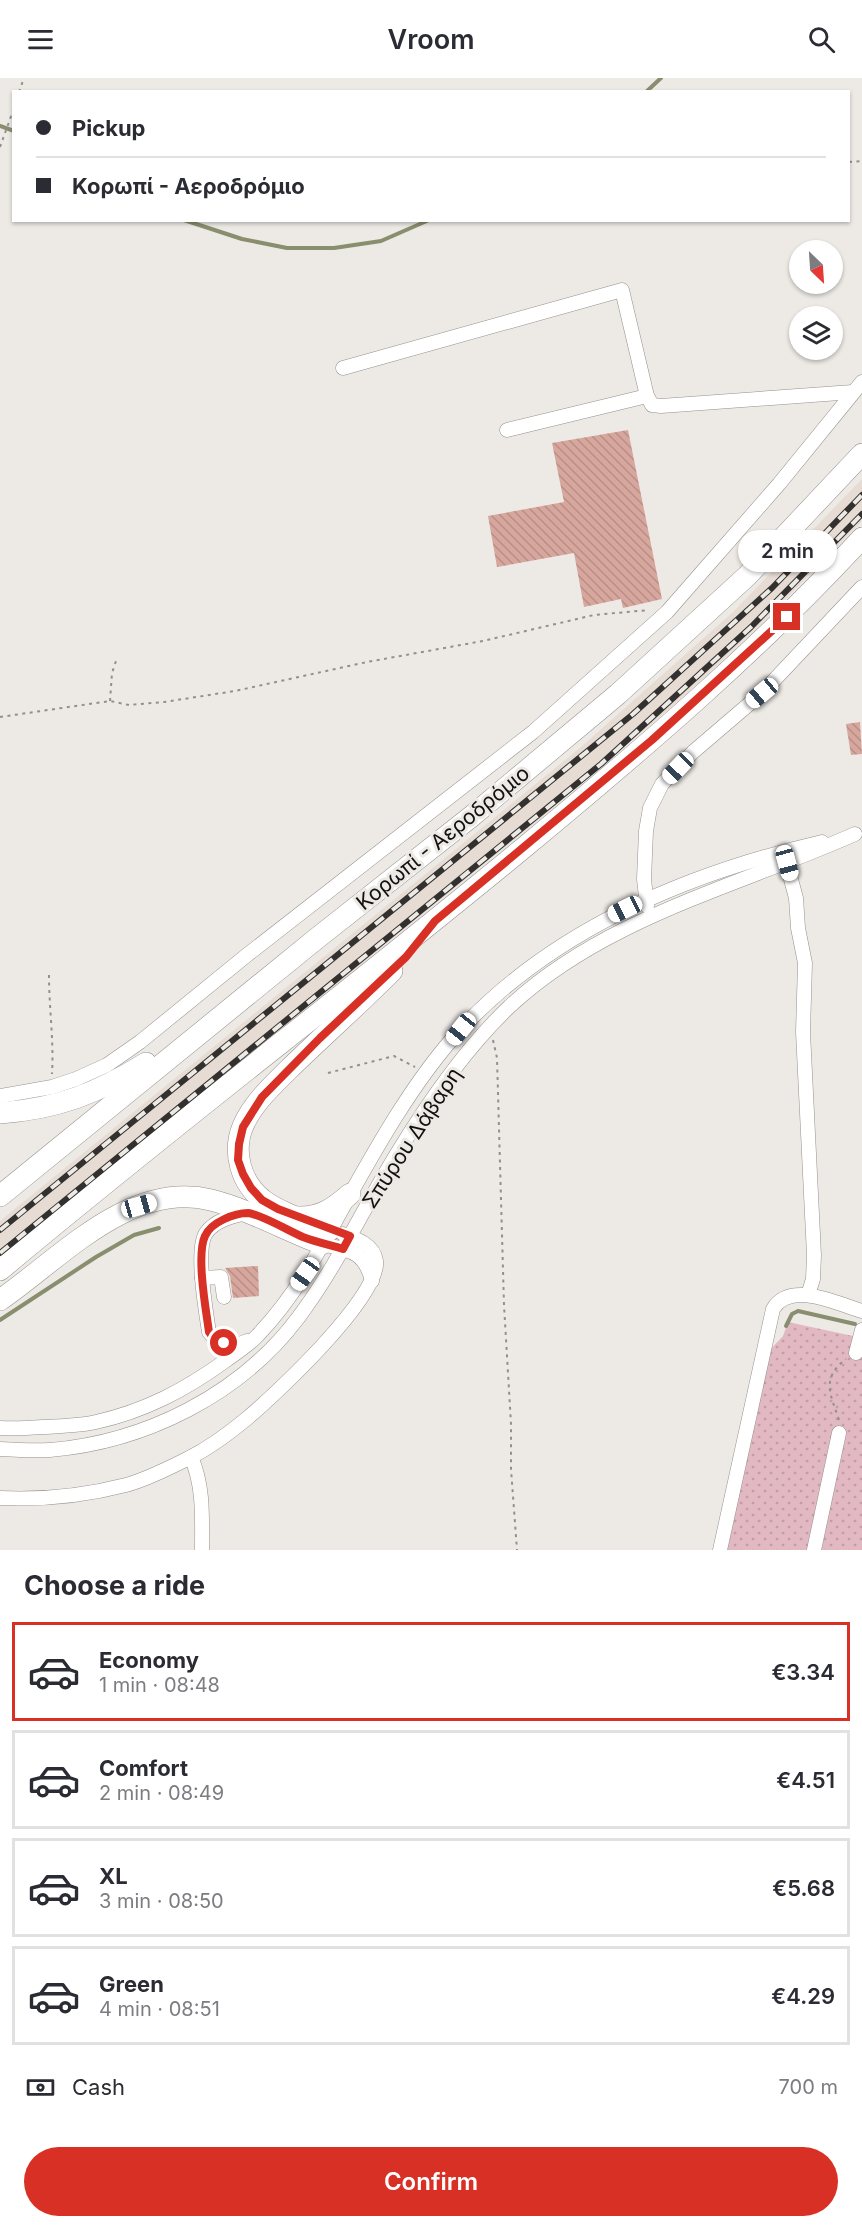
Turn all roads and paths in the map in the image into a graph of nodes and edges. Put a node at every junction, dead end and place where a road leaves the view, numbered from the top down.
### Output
1 (12, 114) edge
2 (0, 147) edge
3 (343, 368) dead end
4 (858, 387) edge
5 (646, 396) junction
6 (507, 430) dead end
7 (862, 454) edge
8 (862, 538) edge
9 (862, 587) edge
10 (668, 612) junction
11 (117, 658) dead end
12 (110, 701) junction
13 (0, 717) edge
14 (858, 833) edge
15 (785, 858) junction
16 (645, 900) junction
17 (650, 918) junction
18 (435, 921) junction
19 (316, 939) junction
20 (50, 975) dead end
21 (486, 1031) junction
22 (328, 1073) dead end
23 (425, 1073) junction
24 (52, 1087) junction
25 (0, 1096) edge
26 (0, 1113) edge
27 (350, 1194) junction
28 (0, 1196) edge
29 (250, 1213) junction
30 (298, 1217) junction
31 (336, 1240) junction
32 (0, 1270) edge
33 (202, 1278) junction
34 (808, 1295) junction
35 (224, 1296) dead end
36 (0, 1300) edge
37 (862, 1311) edge
38 (862, 1329) edge
39 (257, 1336) junction
40 (856, 1353) joint
41 (0, 1428) edge
42 (839, 1433) joint
43 (0, 1449) edge
44 (191, 1456) junction
45 (0, 1498) edge
46 (202, 1550) edge
47 (517, 1550) edge
48 (720, 1550) edge
49 (814, 1550) edge

1 - 2 path
3 - 5 street
4 - 5 street
4 - 10 street
5 - 6 street
7 - 19 highway, Κορωπί - Αεροδρόμιο
8 - 18 highway
9 - 16 street
10 - 12 path
10 - 24 street
11 - 12 path
12 - 13 path
14 - 15 street, Σπύρου Δάβαρη
15 - 16 street, Σπύρου Δάβαρη
15 - 17 street, Σπύρου Δάβαρη
15 - 34 street
16 - 17 street
16 - 23 street, Σπύρου Δάβαρη
17 - 21 street, Σπύρου Δάβαρη
18 - 30 highway
18 - 32 highway
19 - 26 highway
19 - 28 highway, Κορωπί - Αεροδρόμιο
20 - 24 path
21 - 31 street, Σπύρου Δάβαρη
21 - 47 path
22 - 23 path
23 - 27 street, Σπύρου Δάβαρη
24 - 25 street
27 - 30 highway
27 - 31 street, Σπύρου Δάβαρη
29 - 31 highway
29 - 33 street
29 - 36 highway
30 - 31 highway
31 - 39 street, Σπύρου Δάβαρη
31 - 43 street, Σπύρου Δάβαρη
31 - 44 street
33 - 35 street
33 - 39 street
34 - 37 street
34 - 48 street
38 - 40 street
39 - 41 street, Σπύρου Δάβαρη
40 - 42 path
42 - 49 street
44 - 45 street
44 - 46 street

